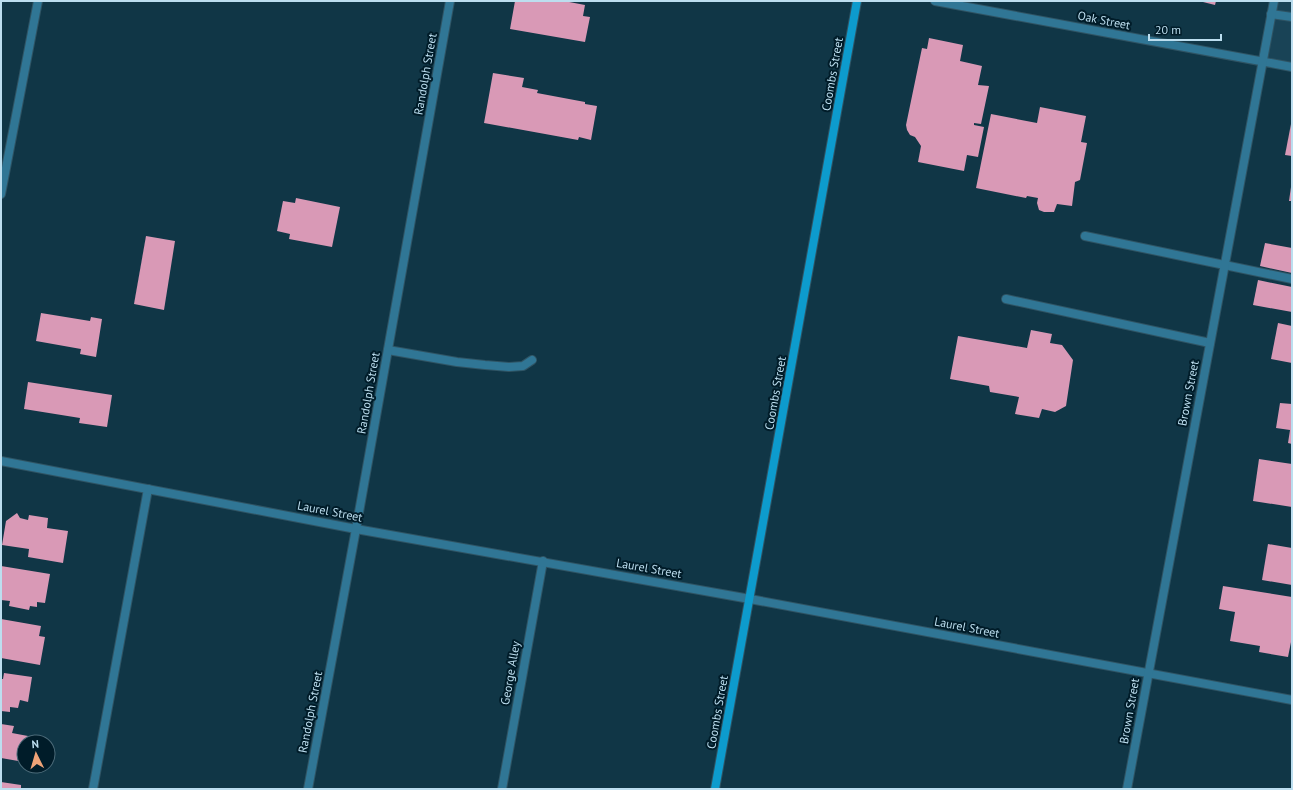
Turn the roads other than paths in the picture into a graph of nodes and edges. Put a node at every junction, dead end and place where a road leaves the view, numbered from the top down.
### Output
1 (38, 1) edge
2 (450, 1) edge
3 (857, 1) edge
4 (935, 1) edge
5 (1274, 1) edge
6 (1271, 14) junction
7 (1292, 17) edge
8 (1262, 62) junction
9 (1292, 67) edge
10 (1, 194) edge
11 (1085, 236) dead end
12 (1225, 265) junction
13 (1292, 279) edge
14 (1006, 299) dead end
15 (1210, 343) junction
16 (388, 350) junction
17 (532, 360) dead end
18 (1, 461) edge
19 (148, 489) junction
20 (356, 529) junction
21 (543, 561) junction
22 (750, 598) junction
23 (1148, 673) junction
24 (1292, 700) edge
25 (93, 789) edge
26 (308, 789) edge
27 (502, 789) edge
28 (715, 789) edge
29 (1127, 789) edge

1 - 10 street
2 - 16 street, Randolph Street
3 - 22 street, Coombs Street
4 - 8 street, Oak Street
5 - 6 street, Brown Street
6 - 7 street
6 - 8 street, Brown Street
8 - 9 street, Oak Street
8 - 12 street, Brown Street
11 - 12 street
12 - 13 street
12 - 15 street, Brown Street
14 - 15 street
15 - 23 street, Brown Street
16 - 17 street
16 - 20 street, Randolph Street
18 - 19 street, Laurel Street
19 - 20 street, Laurel Street
19 - 25 street
20 - 21 street, Laurel Street
20 - 26 street, Randolph Street
21 - 22 street, Laurel Street
21 - 27 street, George Alley
22 - 23 street, Laurel Street
22 - 28 street, Coombs Street
23 - 24 street, Laurel Street
23 - 29 street, Brown Street

